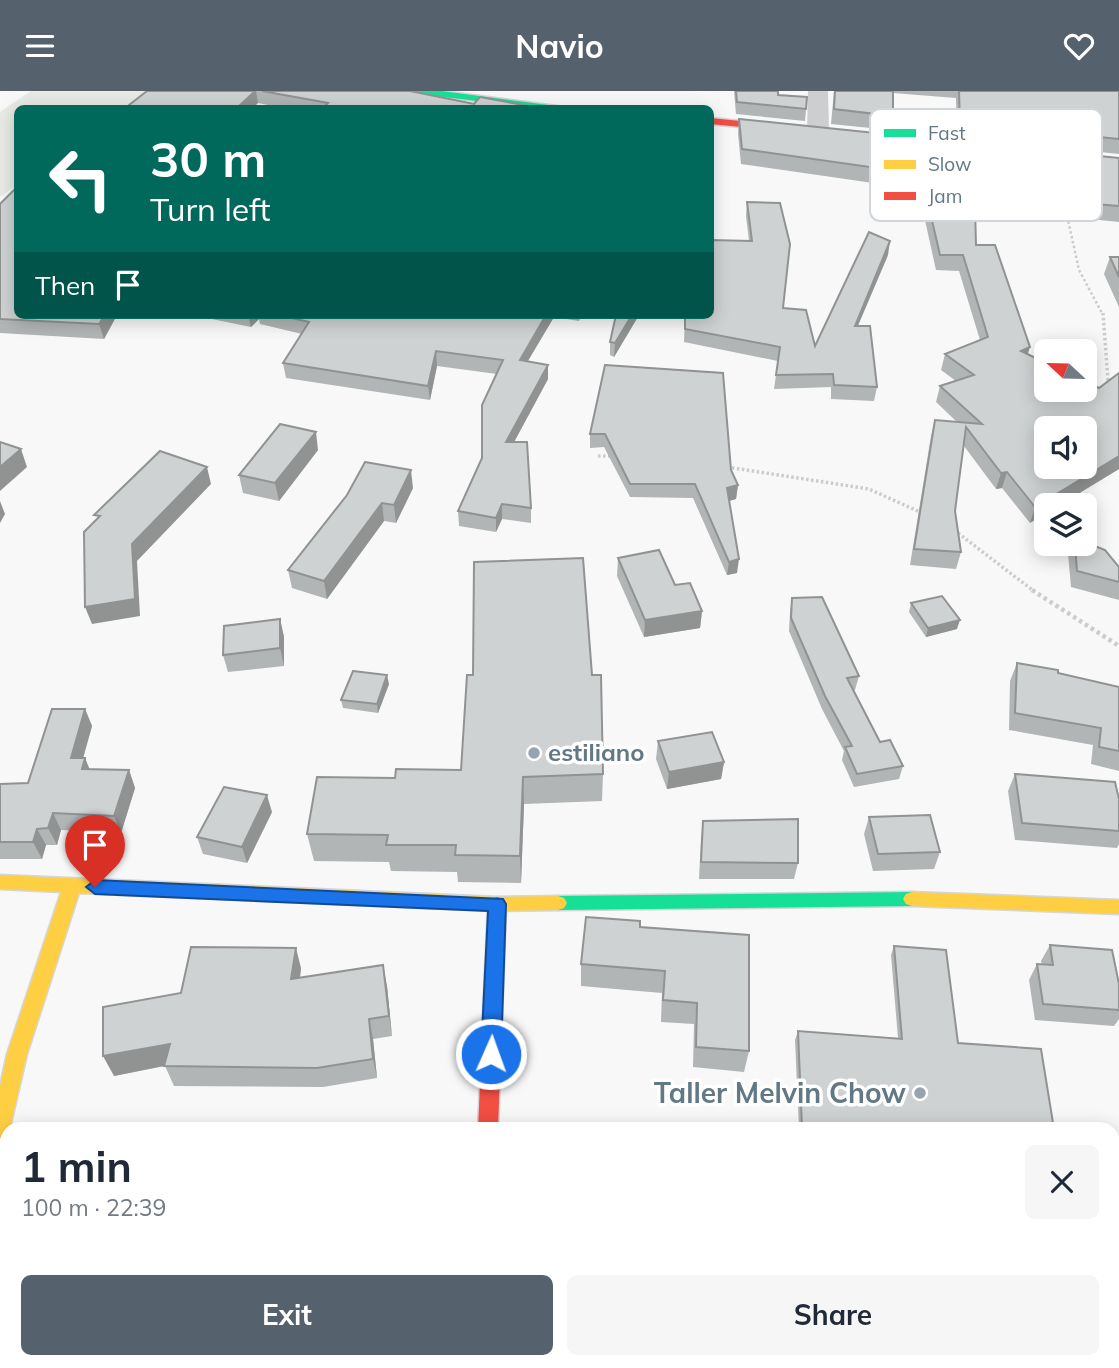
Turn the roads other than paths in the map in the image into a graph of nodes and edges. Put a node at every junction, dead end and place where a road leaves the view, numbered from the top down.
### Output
1 (418, 91) edge
2 (818, 91) edge
3 (540, 105) edge
4 (714, 121) edge
5 (824, 132) joint
6 (0, 882) edge
7 (72, 886) junction
8 (497, 904) junction
9 (1119, 907) edge
10 (1, 1122) edge
11 (488, 1122) edge

1 - 3 street
2 - 5 street
4 - 5 street
6 - 7 street
7 - 8 street
7 - 10 street
8 - 9 street
8 - 11 street

